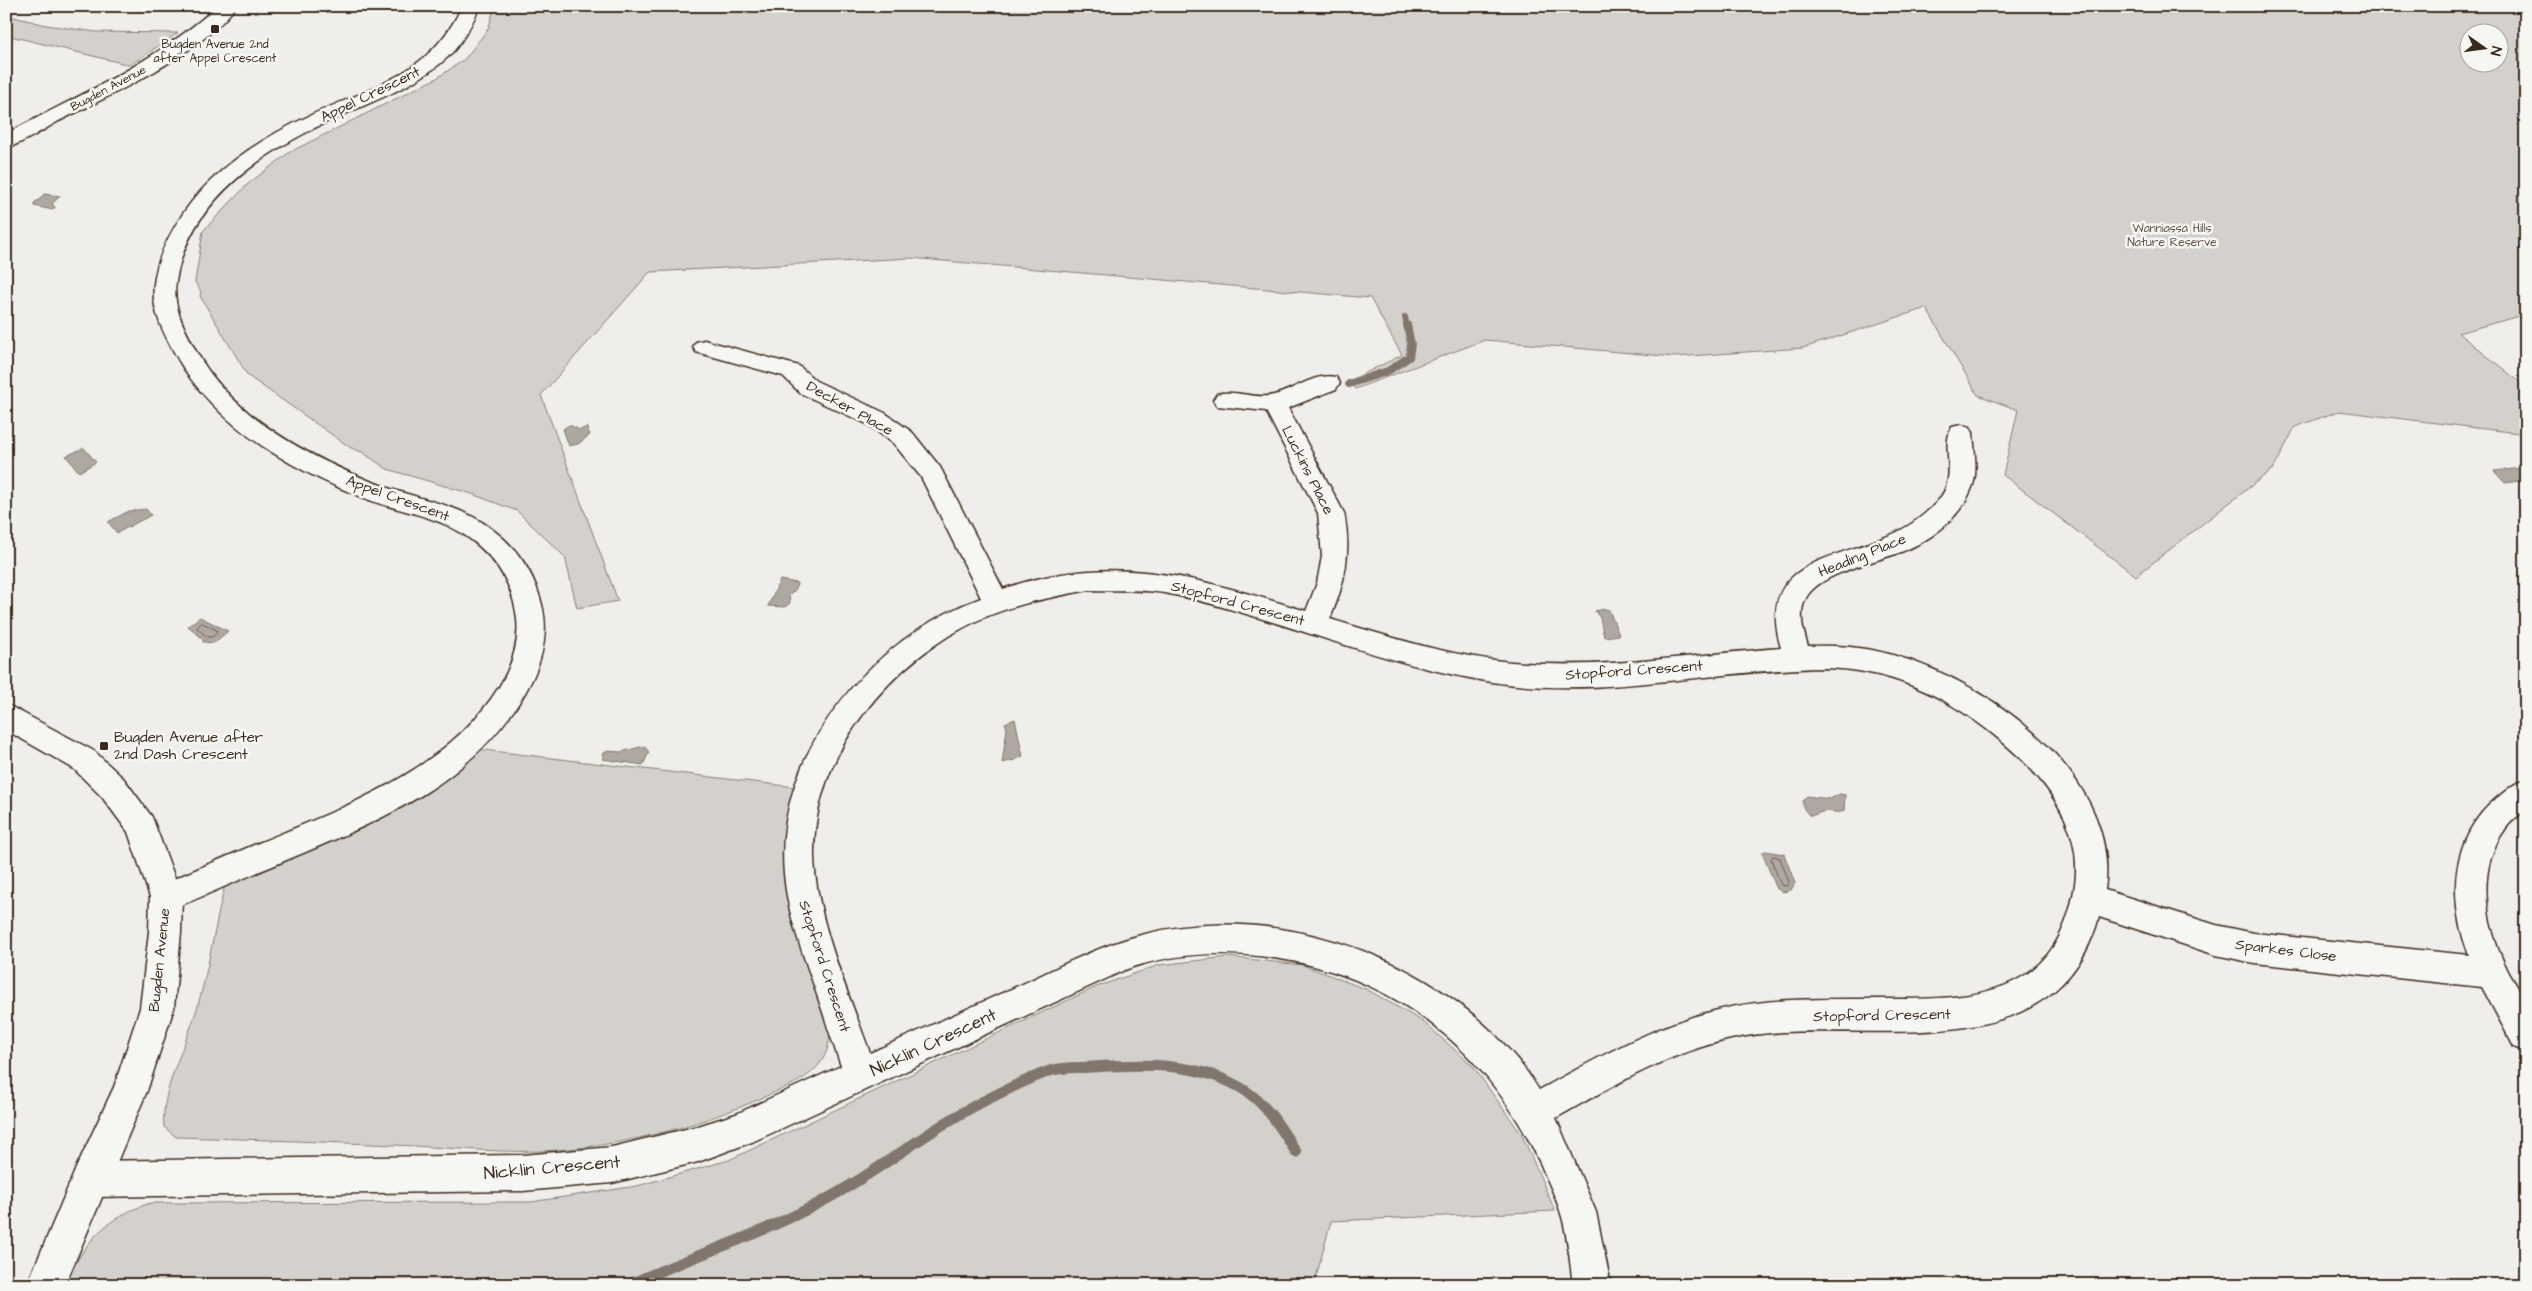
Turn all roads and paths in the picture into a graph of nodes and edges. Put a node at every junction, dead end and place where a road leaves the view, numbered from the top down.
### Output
1 (227, 6) edge
2 (471, 6) edge
3 (6, 142) edge
4 (704, 347) dead end
5 (1328, 383) dead end
6 (1225, 400) dead end
7 (1274, 404) junction
8 (1961, 433) dead end
9 (996, 601) junction
10 (1314, 624) junction
11 (1798, 657) junction
12 (6, 716) edge
13 (2526, 792) edge
14 (166, 897) junction
15 (2087, 899) junction
16 (2491, 973) junction
17 (2526, 1036) edge
18 (861, 1075) junction
19 (1533, 1112) junction
20 (90, 1179) junction
21 (46, 1285) edge
22 (1592, 1285) edge

1 - 3 street, Bugden Avenue
2 - 14 street, Appel Crescent
4 - 9 street, Decker Place
5 - 7 street
6 - 7 street
7 - 10 street, Luckins Place
8 - 11 street, Heading Place
9 - 10 street, Stopford Crescent
9 - 18 street, Stopford Crescent
10 - 11 street, Stopford Crescent
11 - 15 street, Stopford Crescent
12 - 14 street, Bugden Avenue
13 - 16 street
14 - 20 street, Bugden Avenue
15 - 16 street, Sparkes Close
15 - 19 street, Stopford Crescent
16 - 17 street
18 - 19 street, Nicklin Crescent
18 - 20 street, Nicklin Crescent
19 - 22 street, Nicklin Crescent
20 - 21 street, Bugden Avenue

